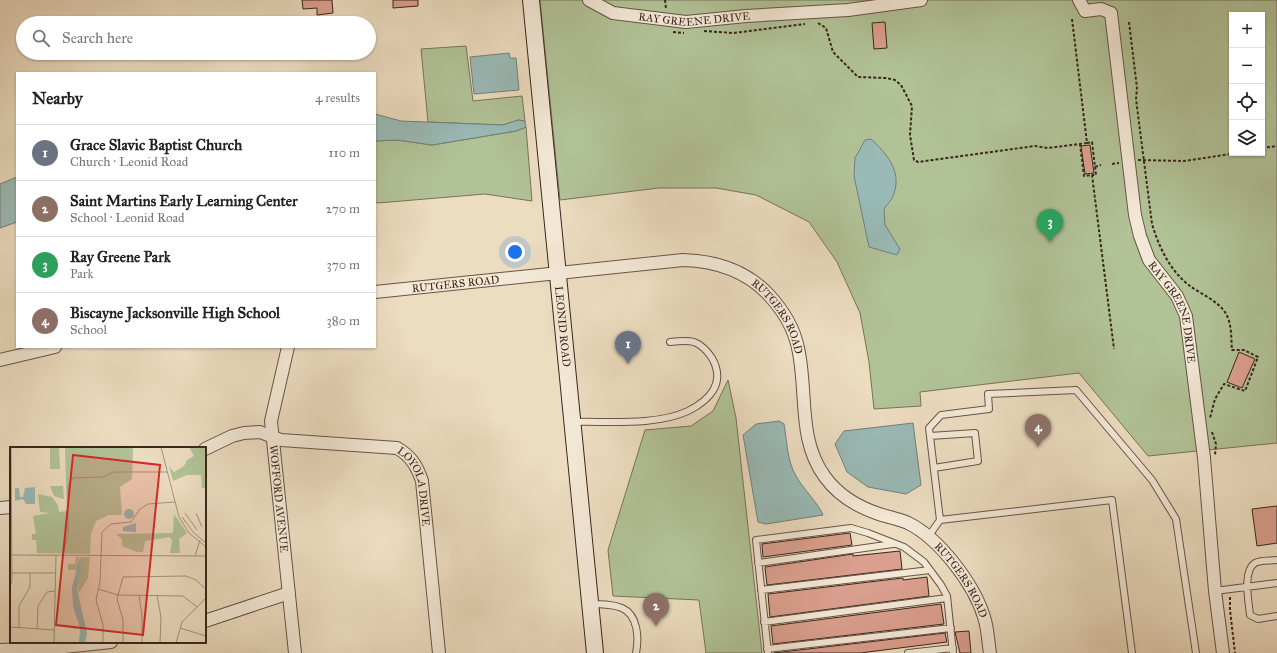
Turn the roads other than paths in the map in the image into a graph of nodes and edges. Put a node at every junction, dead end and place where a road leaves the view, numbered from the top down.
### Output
1 (531, 0) edge
2 (589, 0) edge
3 (921, 0) edge
4 (1079, 0) edge
5 (558, 273) junction
6 (376, 292) edge
7 (670, 342) dead end
8 (51, 348) edge
9 (288, 348) edge
10 (0, 360) edge
11 (572, 422) junction
12 (930, 436) junction
13 (271, 437) junction
14 (206, 449) edge
15 (934, 468) junction
16 (10, 507) edge
17 (0, 508) edge
18 (940, 520) junction
19 (928, 537) junction
20 (895, 544) junction
21 (1277, 560) edge
22 (758, 563) junction
23 (930, 570) junction
24 (1277, 583) edge
25 (1246, 586) junction
26 (761, 590) junction
27 (1215, 591) junction
28 (289, 593) junction
29 (947, 598) junction
30 (590, 604) junction
31 (1277, 616) edge
32 (206, 621) edge
33 (764, 622) junction
34 (951, 628) junction
35 (102, 643) edge
36 (0, 650) edge
37 (953, 650) edge
38 (767, 651) edge
39 (295, 653) edge
40 (439, 653) edge
41 (595, 653) edge
42 (636, 653) edge
43 (908, 653) edge
44 (990, 653) edge
45 (1132, 653) edge
46 (1196, 653) edge
47 (1223, 653) edge

1 - 5 street, LEONID ROAD
2 - 3 street, RAY GREENE DRIVE
4 - 27 street, RAY GREENE DRIVE
5 - 6 street, RUTGERS ROAD
5 - 11 street, LEONID ROAD
5 - 19 street, RUTGERS ROAD
7 - 11 lane
8 - 10 street
9 - 13 street, WOFFORD AVENUE
11 - 30 street, LEONID ROAD
12 - 15 lane
12 - 15 lane
12 - 46 lane
13 - 14 street, LOYOLA DRIVE
13 - 28 street, WOFFORD AVENUE
13 - 40 street, LOYOLA DRIVE
15 - 18 lane
16 - 17 street
18 - 19 lane
18 - 45 lane
19 - 44 street, RUTGERS ROAD
20 - 22 lane
20 - 22 lane
20 - 23 lane
21 - 25 lane
22 - 26 lane
23 - 26 lane
23 - 29 lane
24 - 25 lane
25 - 27 lane
25 - 31 lane
26 - 33 lane
27 - 47 street, RAY GREENE DRIVE
28 - 32 street
28 - 39 street, WOFFORD AVENUE
29 - 33 lane
29 - 34 lane
30 - 41 street, LEONID ROAD
30 - 42 lane
33 - 38 lane
34 - 37 lane
34 - 38 lane
35 - 36 street
37 - 43 lane

